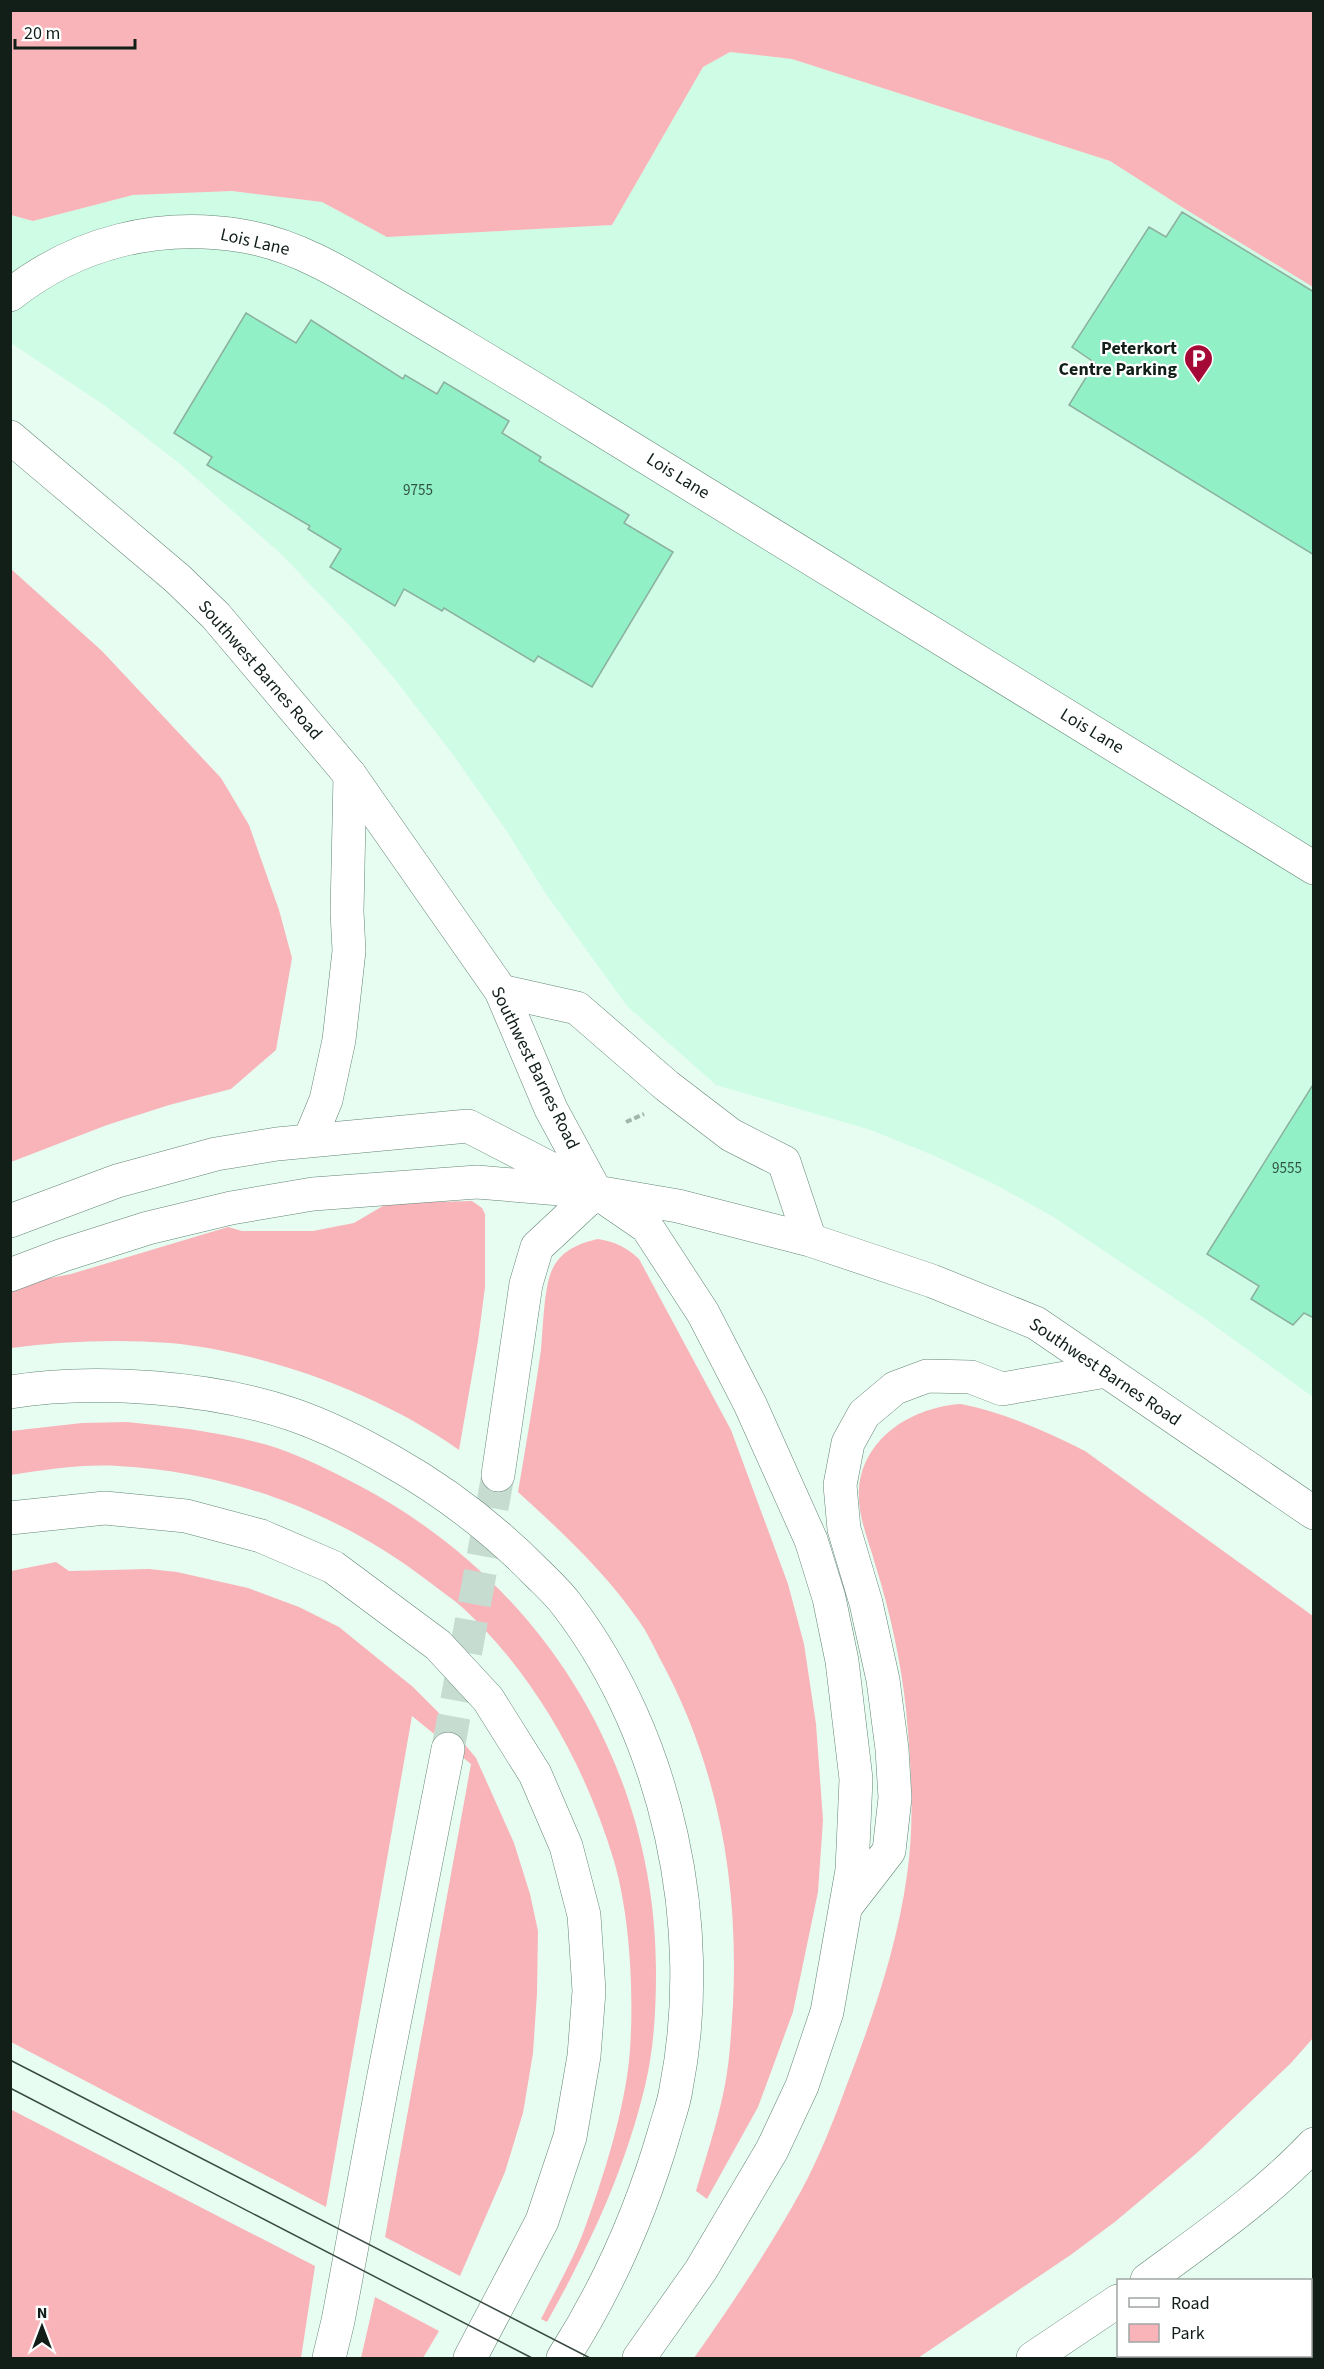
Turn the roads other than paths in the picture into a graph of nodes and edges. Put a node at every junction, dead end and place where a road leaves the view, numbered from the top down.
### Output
1 (10, 295) edge
2 (10, 437) edge
3 (350, 775) junction
4 (1314, 868) edge
5 (501, 992) junction
6 (309, 1141) junction
7 (596, 1192) junction
8 (10, 1221) edge
9 (810, 1240) junction
10 (10, 1275) edge
11 (1106, 1371) junction
12 (10, 1392) edge
13 (498, 1475) tunnel mouth
14 (1314, 1514) edge
15 (10, 1518) edge
16 (448, 1749) tunnel mouth
17 (846, 1908) junction
18 (1314, 2144) edge
19 (1148, 2279) edge
20 (1117, 2302) edge
21 (329, 2358) edge
22 (470, 2358) edge
23 (563, 2358) edge
24 (639, 2358) edge
25 (1033, 2358) edge

1 - 4 main road, Lois Lane
2 - 3 main road, Southwest Barnes Road
3 - 5 main road, Southwest Barnes Road
3 - 6 main road
5 - 7 main road, Southwest Barnes Road
5 - 9 main road
6 - 7 main road
6 - 8 main road
7 - 9 main road, Southwest Barnes Road
7 - 10 main road
7 - 13 main road
7 - 17 main road
9 - 11 main road, Southwest Barnes Road
11 - 14 main road, Southwest Barnes Road
11 - 17 main road
12 - 23 main road
15 - 22 main road
16 - 21 main road
17 - 24 main road
18 - 19 main road
20 - 25 main road

